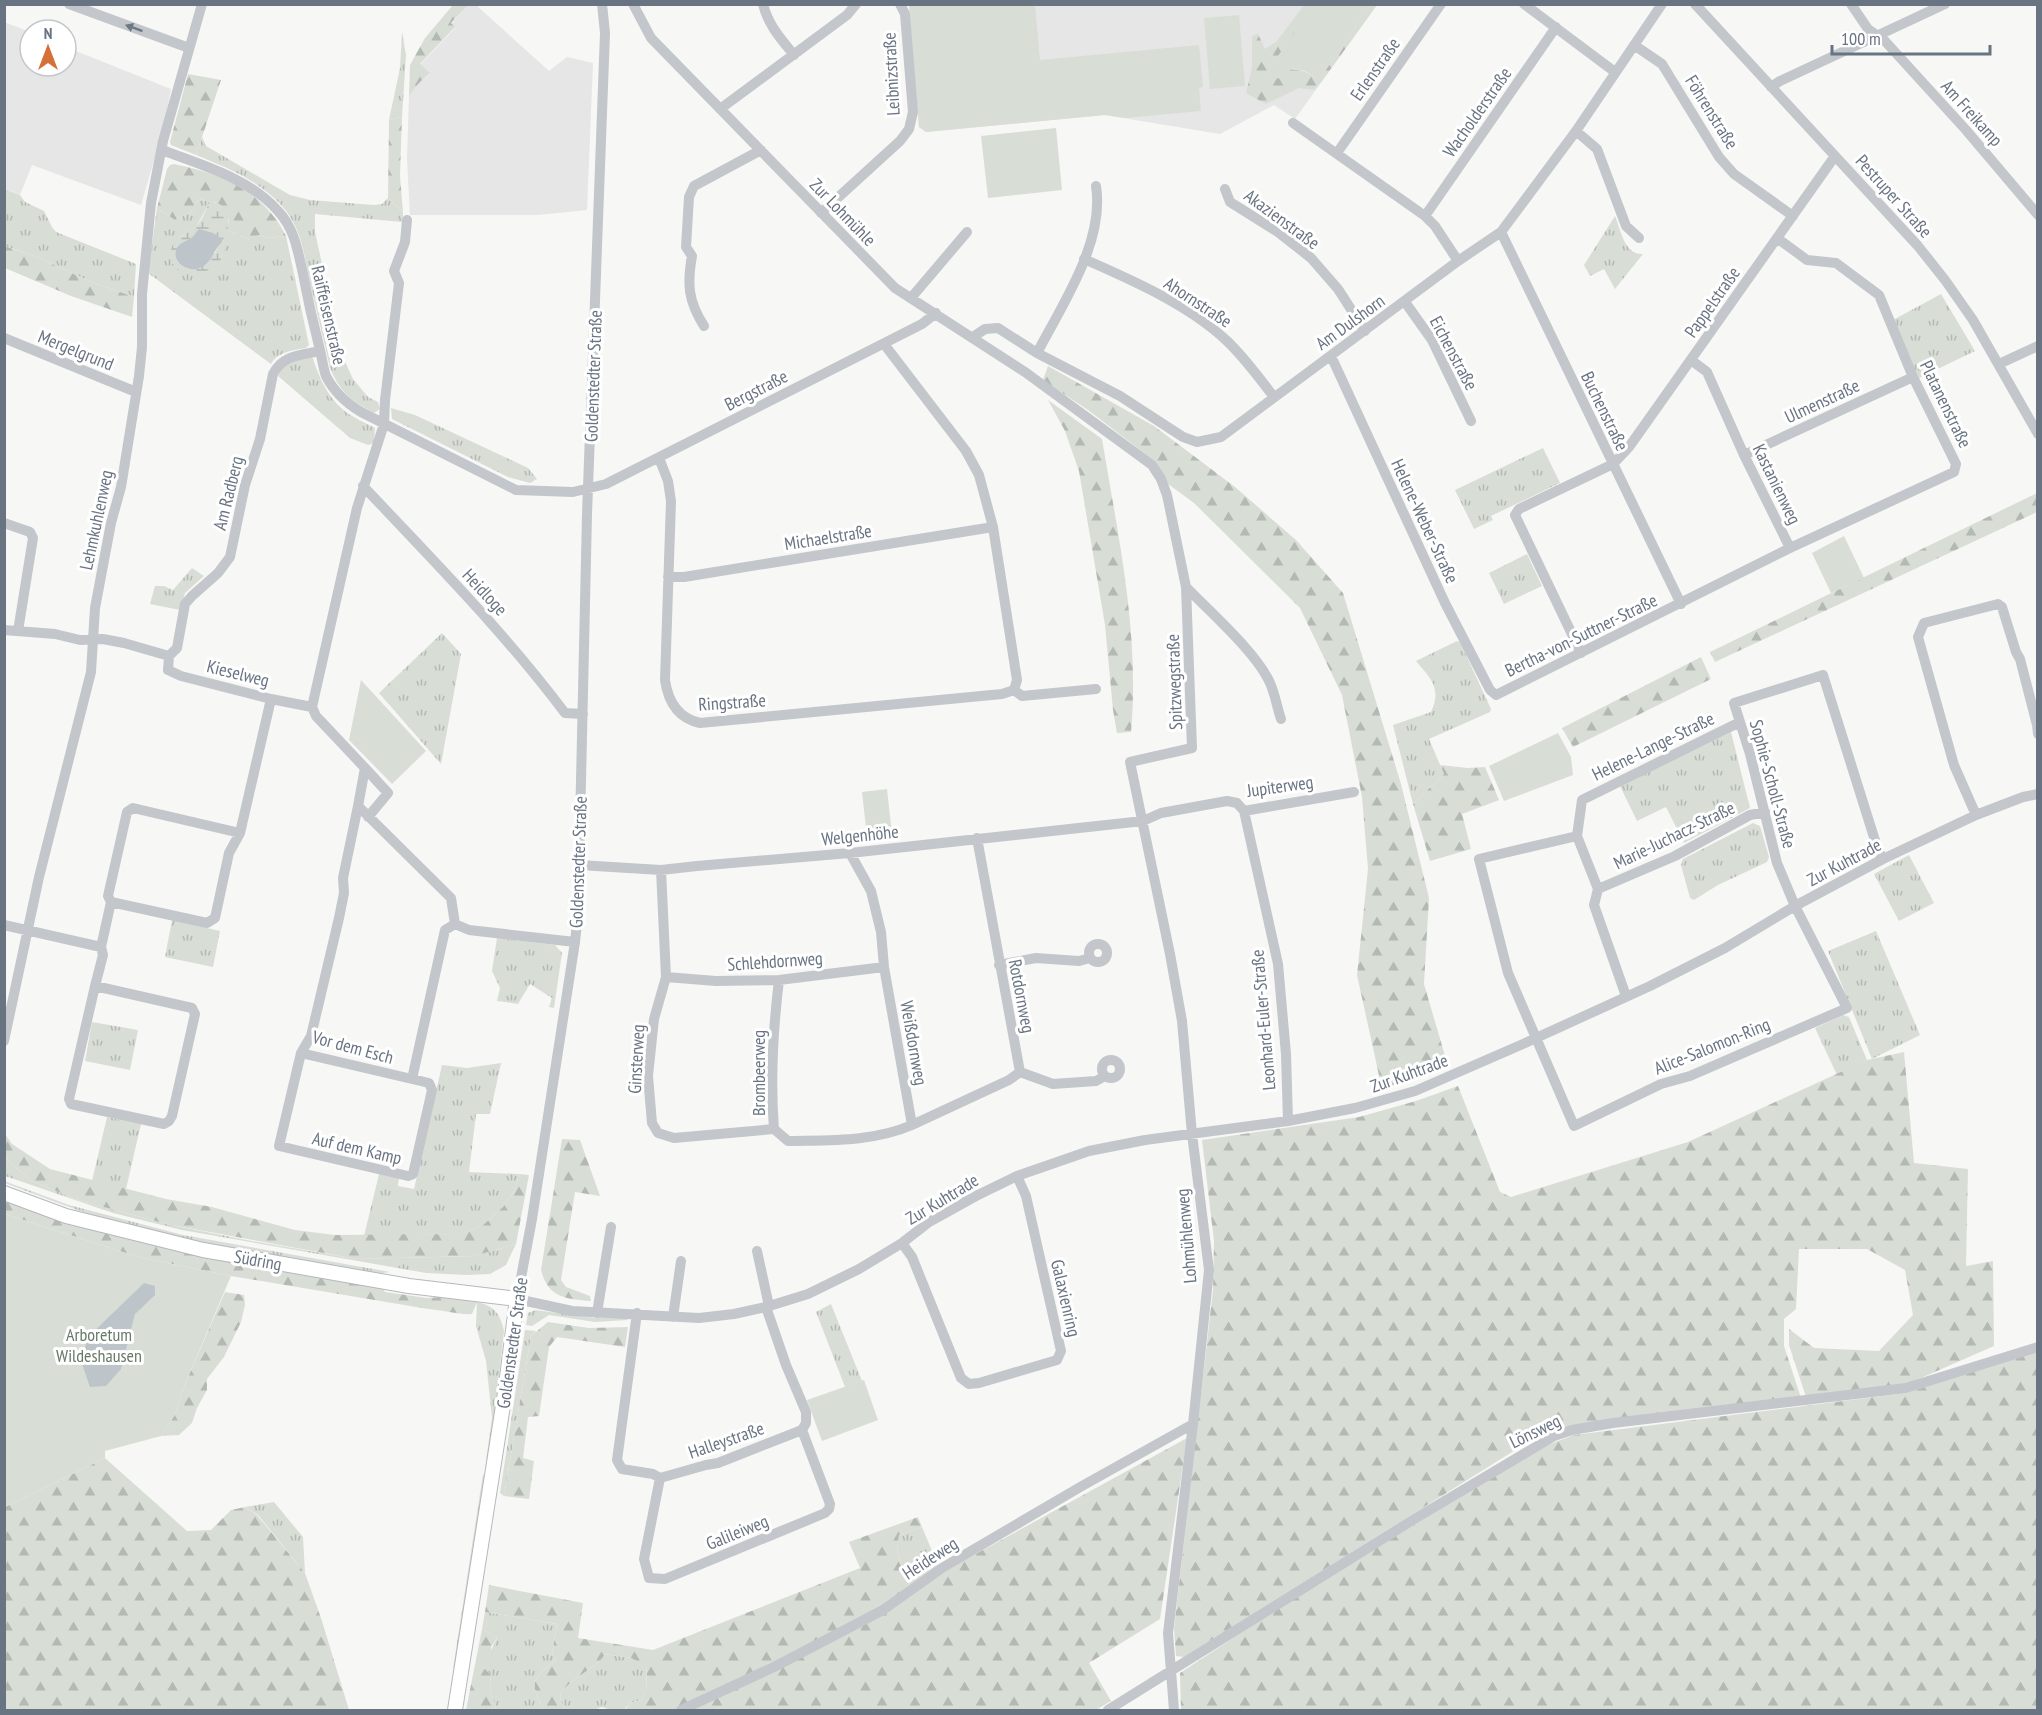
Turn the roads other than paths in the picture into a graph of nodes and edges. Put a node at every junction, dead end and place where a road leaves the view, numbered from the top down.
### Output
1 (69, 4) edge
2 (202, 4) edge
3 (602, 4) edge
4 (633, 4) edge
5 (763, 4) edge
6 (856, 4) edge
7 (900, 4) edge
8 (1441, 4) edge
9 (1524, 4) edge
10 (1662, 4) edge
11 (1695, 4) edge
12 (1851, 4) edge
13 (1945, 4) edge
14 (1556, 27) junction
15 (1878, 36) junction
16 (1634, 45) junction
17 (189, 48) junction
18 (794, 55) junction
19 (1616, 72) junction
20 (1771, 87) junction
21 (720, 109) junction
22 (1293, 123) dead end
23 (1576, 131) junction
24 (162, 150) junction
25 (761, 150) junction
26 (1337, 153) junction
27 (1835, 156) junction
28 (1096, 186) dead end
29 (1225, 189) dead end
30 (821, 213) junction
31 (2037, 215) edge
32 (1425, 216) junction
33 (1793, 216) junction
34 (407, 220) dead end
35 (967, 232) dead end
36 (1501, 232) junction
37 (1639, 238) dead end
38 (1778, 238) junction
39 (1084, 259) junction
40 (1458, 261) junction
41 (911, 298) junction
42 (1405, 302) junction
43 (936, 313) junction
44 (704, 326) dead end
45 (1365, 331) junction
46 (973, 337) junction
47 (4, 338) edge
48 (884, 344) junction
49 (2037, 346) edge
50 (320, 351) junction
51 (1037, 353) junction
52 (1330, 356) junction
53 (1691, 360) junction
54 (1998, 364) junction
55 (1913, 377) junction
56 (136, 392) junction
57 (1274, 397) junction
58 (1066, 402) joint
59 (1471, 421) dead end
60 (384, 424) junction
61 (2037, 434) edge
62 (1744, 455) junction
63 (659, 458) junction
64 (1613, 464) junction
65 (363, 486) junction
66 (588, 489) junction
67 (4, 523) edge
68 (993, 527) junction
69 (1791, 548) junction
70 (668, 577) junction
71 (1186, 587) junction
72 (1681, 604) junction
73 (4, 630) edge
74 (18, 631) junction
75 (93, 639) junction
76 (1581, 653) junction
77 (169, 656) junction
78 (1096, 689) dead end
79 (1014, 690) junction
80 (1496, 695) joint
81 (271, 699) junction
82 (312, 706) junction
83 (583, 714) junction
84 (1281, 719) dead end
85 (1740, 722) junction
86 (2037, 734) edge
87 (1130, 762) joint
88 (365, 768) junction
89 (1354, 792) dead end
90 (2037, 794) edge
91 (358, 806) junction
92 (1244, 811) junction
93 (1765, 812) junction
94 (1976, 815) junction
95 (368, 817) junction
96 (1143, 821) junction
97 (240, 833) junction
98 (1577, 836) junction
99 (977, 838) junction
100 (850, 853) junction
101 (1883, 859) junction
102 (579, 865) junction
103 (661, 870) junction
104 (1598, 889) junction
105 (111, 902) junction
106 (1795, 906) junction
107 (455, 924) junction
108 (4, 925) edge
109 (27, 930) junction
110 (575, 942) junction
111 (101, 947) junction
112 (1090, 958) dead end
113 (999, 964) junction
114 (884, 967) junction
115 (666, 977) junction
116 (779, 980) junction
117 (95, 986) junction
118 (1626, 996) junction
119 (1535, 1039) junction
120 (4, 1041) edge
121 (301, 1053) junction
122 (1020, 1072) junction
123 (1105, 1076) dead end
124 (412, 1079) junction
125 (1288, 1121) junction
126 (912, 1125) junction
127 (774, 1130) junction
128 (1192, 1134) junction
129 (1017, 1176) junction
130 (4, 1193) edge
131 (611, 1227) dead end
132 (902, 1243) junction
133 (757, 1251) dead end
134 (681, 1261) dead end
135 (517, 1299) junction
136 (768, 1306) junction
137 (597, 1313) junction
138 (638, 1313) junction
139 (673, 1317) junction
140 (2037, 1347) edge
141 (1193, 1424) junction
142 (802, 1430) junction
143 (660, 1478) junction
144 (1172, 1670) junction
145 (455, 1710) edge
146 (681, 1710) edge
147 (1108, 1710) edge
148 (1174, 1710) edge

17 -> 1 street
2 - 17 street, Lehmkuhlenweg
3 - 66 street, Goldenstedter Straße
4 - 21 street, Zur Lohmühle
5 - 18 street
6 - 18 street
7 - 30 street, Leibnizstraße
8 - 26 street, Erlenstraße
9 - 14 street
10 - 16 street, Am Dulshorn
11 - 20 street, Pestruper Straße
12 - 15 street, Am Freikamp
13 - 15 street
14 - 19 street
14 - 32 street, Wacholderstraße
15 - 20 street
15 - 31 street, Am Freikamp
16 - 19 street, Am Dulshorn
16 - 33 street, Föhrenstraße
17 - 24 street, Lehmkuhlenweg
18 - 21 street
19 - 23 street, Am Dulshorn
20 - 27 street, Pestruper Straße
21 - 25 street, Zur Lohmühle
22 - 26 street
23 - 36 street, Am Dulshorn
23 - 37 street
24 - 50 street, Raiffeisenstraße
24 - 56 street, Lehmkuhlenweg
25 - 30 street, Zur Lohmühle
25 - 44 street
26 - 32 street
27 - 33 street, Pappelstraße
27 - 54 street, Pestruper Straße
28 - 39 street
29 - 45 street, Akazienstraße
30 - 41 street, Zur Lohmühle
32 - 40 street
33 - 38 street, Pappelstraße
34 - 60 street
35 - 41 street
36 - 40 street, Am Dulshorn
36 - 64 street, Buchenstraße
38 - 53 street, Pappelstraße
38 - 55 street, Platanenstraße
39 - 51 street
39 - 57 street, Ahornstraße
40 - 42 street, Am Dulshorn
41 - 43 street, Zur Lohmühle
42 - 45 street, Am Dulshorn
42 - 59 street, Eichenstraße
43 - 46 street, Zur Lohmühle
43 - 48 street, Bergstraße
45 - 52 street, Am Dulshorn
46 - 51 street, Am Dulshorn
46 - 58 street, Zur Lohmühle
47 - 56 street, Mergelgrund
48 - 63 street, Bergstraße
48 - 68 street
49 - 54 street
50 - 60 street, Raiffeisenstraße
50 - 77 street, Am Radberg
51 - 57 street, Am Dulshorn
52 - 57 street, Am Dulshorn
52 - 80 street, Helene-Weber-Straße
53 - 62 street, Kastanienweg
53 - 64 street, Pappelstraße
54 - 61 street, Pestruper Straße
55 - 62 street, Ulmenstraße
55 - 69 street, Platanenstraße
56 - 75 street, Lehmkuhlenweg
58 - 71 street, Spitzwegstraße
60 - 65 street
60 - 66 street, Raiffeisenstraße
62 - 69 street, Kastanienweg
63 - 66 street, Bergstraße
63 - 70 street, Ringstraße
64 - 72 street, Buchenstraße
64 - 76 street
65 - 82 street
65 - 83 street, Heidloge
66 - 83 street, Goldenstedter Straße
67 - 74 street
68 - 70 street, Michaelstraße
68 - 79 street
69 - 72 street, Kastanienweg
70 - 79 street, Ringstraße
71 - 84 street
71 - 87 street, Spitzwegstraße
72 - 76 street, Bertha-von-Suttner-Straße
73 - 74 street
74 - 75 street
75 - 77 street
75 - 109 street, Lehmkuhlenweg
76 - 80 street, Bertha-von-Suttner-Straße
77 - 81 street, Kieselweg
78 - 79 street, Ringstraße
81 - 82 street, Kieselweg
81 - 97 street
82 - 88 street
83 - 102 street, Goldenstedter Straße
85 - 93 street, Sophie-Scholl-Straße
85 - 98 street, Helene-Lange-Straße
85 - 101 street, Sophie-Scholl-Straße
86 - 94 street
87 - 96 street, Lohmühlenweg
88 - 91 street
88 - 95 street
89 - 92 street, Jupiterweg
90 - 94 street, Zur Kuhtrade
91 - 95 street
91 - 121 street, Vor dem Esch
92 - 96 street, Jupiterweg
92 - 125 street, Leonhard-Euler-Straße
93 - 104 street, Marie-Juchacz-Straße
93 - 106 street, Sophie-Scholl-Straße
94 - 101 street, Zur Kuhtrade
95 - 107 street
96 - 99 street, Welgenhöhe
96 - 128 street, Lohmühlenweg
97 - 105 street
97 - 105 street
98 - 104 street
98 - 119 street
99 - 100 street, Welgenhöhe
99 - 113 street, Rotdornweg
100 - 103 street, Welgenhöhe
100 - 114 street, Weißdornweg
101 - 106 street, Zur Kuhtrade
102 - 103 street, Welgenhöhe
102 - 110 street, Goldenstedter Straße
103 - 115 street, Ginsterweg
104 - 118 street
105 - 111 street
106 - 118 street, Zur Kuhtrade
106 - 119 street, Alice-Salomon-Ring
107 - 110 street
107 - 124 street, Vor dem Esch
108 - 109 street
109 - 111 street
109 - 120 street, Lehmkuhlenweg
110 - 135 street, Goldenstedter Straße
111 - 117 street
112 - 113 street
113 - 122 street, Rotdornweg
114 - 116 street, Schlehdornweg
114 - 126 street, Weißdornweg
115 - 116 street, Schlehdornweg
115 - 127 street, Ginsterweg
116 - 127 street, Brombeerweg
117 - 117 street
118 - 119 street, Zur Kuhtrade
119 - 125 street, Zur Kuhtrade
121 - 124 street, Vor dem Esch
121 - 124 street, Auf dem Kamp
122 - 123 street
122 - 126 street
125 - 128 street, Zur Kuhtrade
126 - 127 street, Brombeerweg
128 - 129 street, Zur Kuhtrade
128 - 141 street, Lohmühlenweg
129 - 132 street, Zur Kuhtrade
129 - 132 street, Galaxienring
130 - 135 main road, Südring
131 - 137 street
132 - 136 street, Zur Kuhtrade
133 - 136 street
134 - 139 street
135 - 137 street, Zur Kuhtrade
135 - 145 main road, Goldenstedter Straße
136 - 139 street, Zur Kuhtrade
136 - 142 street
137 - 138 street, Zur Kuhtrade
138 - 139 street, Zur Kuhtrade
138 - 143 street
140 - 144 street, Lönsweg
141 - 144 street, Lohmühlenweg
141 - 146 street, Heideweg
142 - 143 street, Halleystraße
142 - 143 street, Galileiweg
144 - 147 street, Lönsweg
144 - 148 street, Lohmühlenweg

